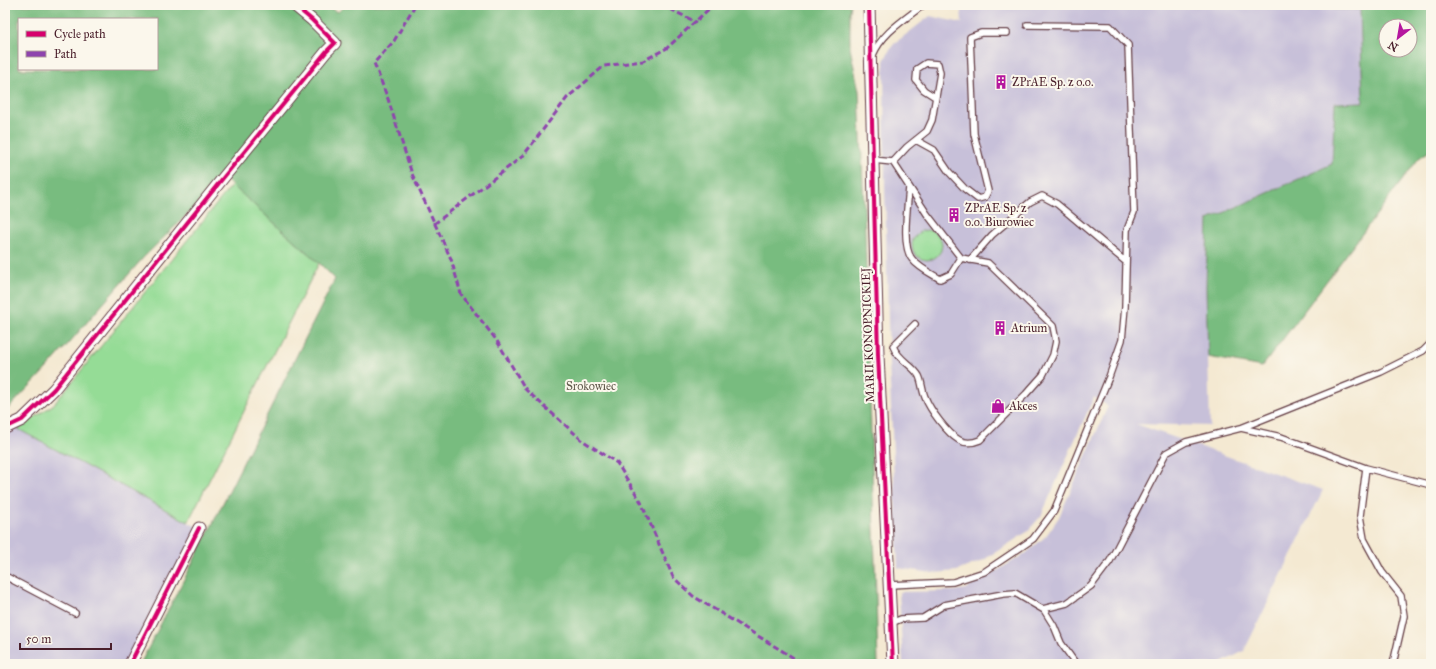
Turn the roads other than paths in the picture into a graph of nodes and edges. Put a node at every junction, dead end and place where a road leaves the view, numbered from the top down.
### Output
1 (294, 5) edge
2 (869, 5) edge
3 (923, 5) edge
4 (1027, 25) dead end
5 (1008, 33) dead end
6 (870, 61) junction
7 (935, 97) junction
8 (916, 140) junction
9 (873, 160) junction
10 (893, 162) junction
11 (909, 186) junction
12 (961, 258) junction
13 (970, 260) junction
14 (1126, 262) junction
15 (915, 324) dead end
16 (1431, 343) edge
17 (5, 428) edge
18 (1241, 428) junction
19 (1366, 468) junction
20 (1431, 485) edge
21 (199, 528) dead end
22 (5, 576) edge
23 (890, 585) junction
24 (1042, 609) junction
25 (75, 613) dead end
26 (891, 623) junction
27 (130, 664) edge
28 (893, 664) edge
29 (1076, 664) edge
30 (1393, 664) edge

1 - 17 street
2 - 6 street, MARII KONOPNICKIEJ
3 - 6 lane
4 - 14 lane
5 - 8 lane
6 - 9 street, MARII KONOPNICKIEJ
7 - 7 lane
7 - 8 lane
8 - 10 lane
9 - 10 lane
9 - 23 street, MARII KONOPNICKIEJ
10 - 11 lane
11 - 12 lane
11 - 12 lane
12 - 13 lane
13 - 14 lane
13 - 15 lane
14 - 23 lane
16 - 18 lane
18 - 19 lane
18 - 24 lane
19 - 20 lane
19 - 30 lane
21 - 27 street
22 - 25 lane
23 - 26 street, MARII KONOPNICKIEJ
24 - 26 lane
24 - 29 lane
26 - 28 street, MARII KONOPNICKIEJ

